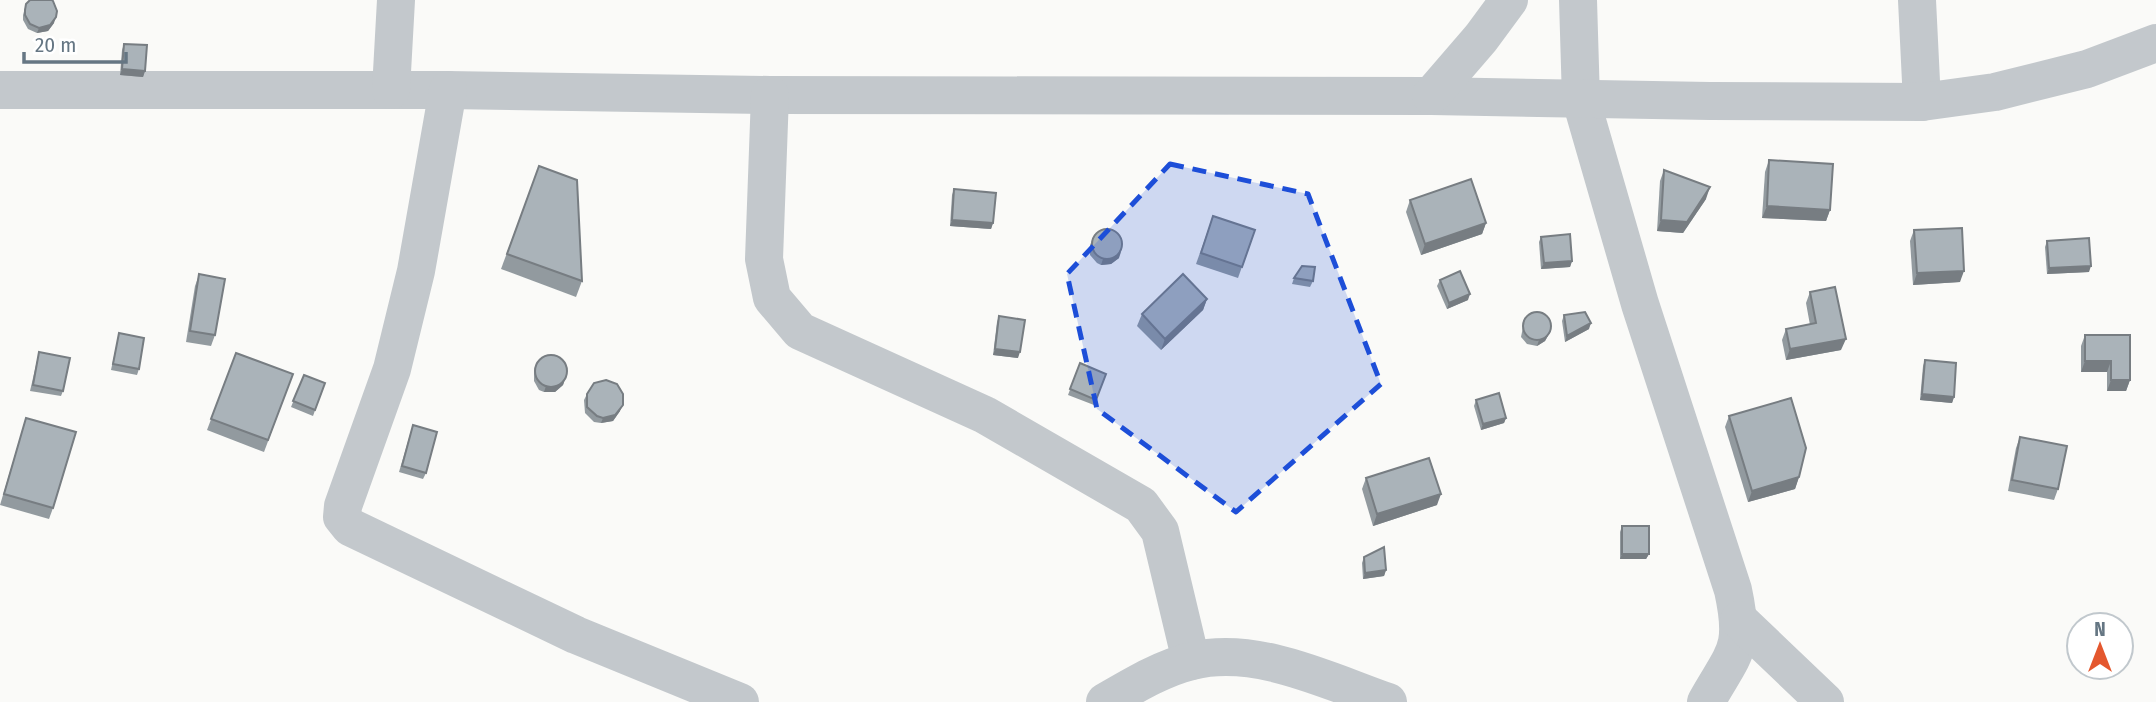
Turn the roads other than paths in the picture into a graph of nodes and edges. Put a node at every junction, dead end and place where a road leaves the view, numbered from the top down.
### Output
1 (396, 0) edge
2 (1509, 0) edge
3 (1578, 0) edge
4 (1917, 0) edge
5 (2156, 43) edge
6 (0, 90) edge
7 (391, 90) junction
8 (448, 90) junction
9 (771, 95) junction
10 (1431, 96) junction
11 (1581, 100) junction
12 (1922, 102) junction
13 (1740, 620) junction
14 (1191, 661) junction
15 (740, 702) edge
16 (1105, 702) edge
17 (1388, 702) edge
18 (1706, 702) edge
19 (1825, 702) edge

1 - 7 street
2 - 10 street
3 - 11 street
4 - 12 street
5 - 12 street
6 - 7 street
7 - 8 street
8 - 9 street
8 - 15 street
9 - 10 street
9 - 14 street
10 - 11 street
11 - 12 street
11 - 13 street
13 - 18 street
13 - 19 street
14 - 16 street
14 - 17 street

